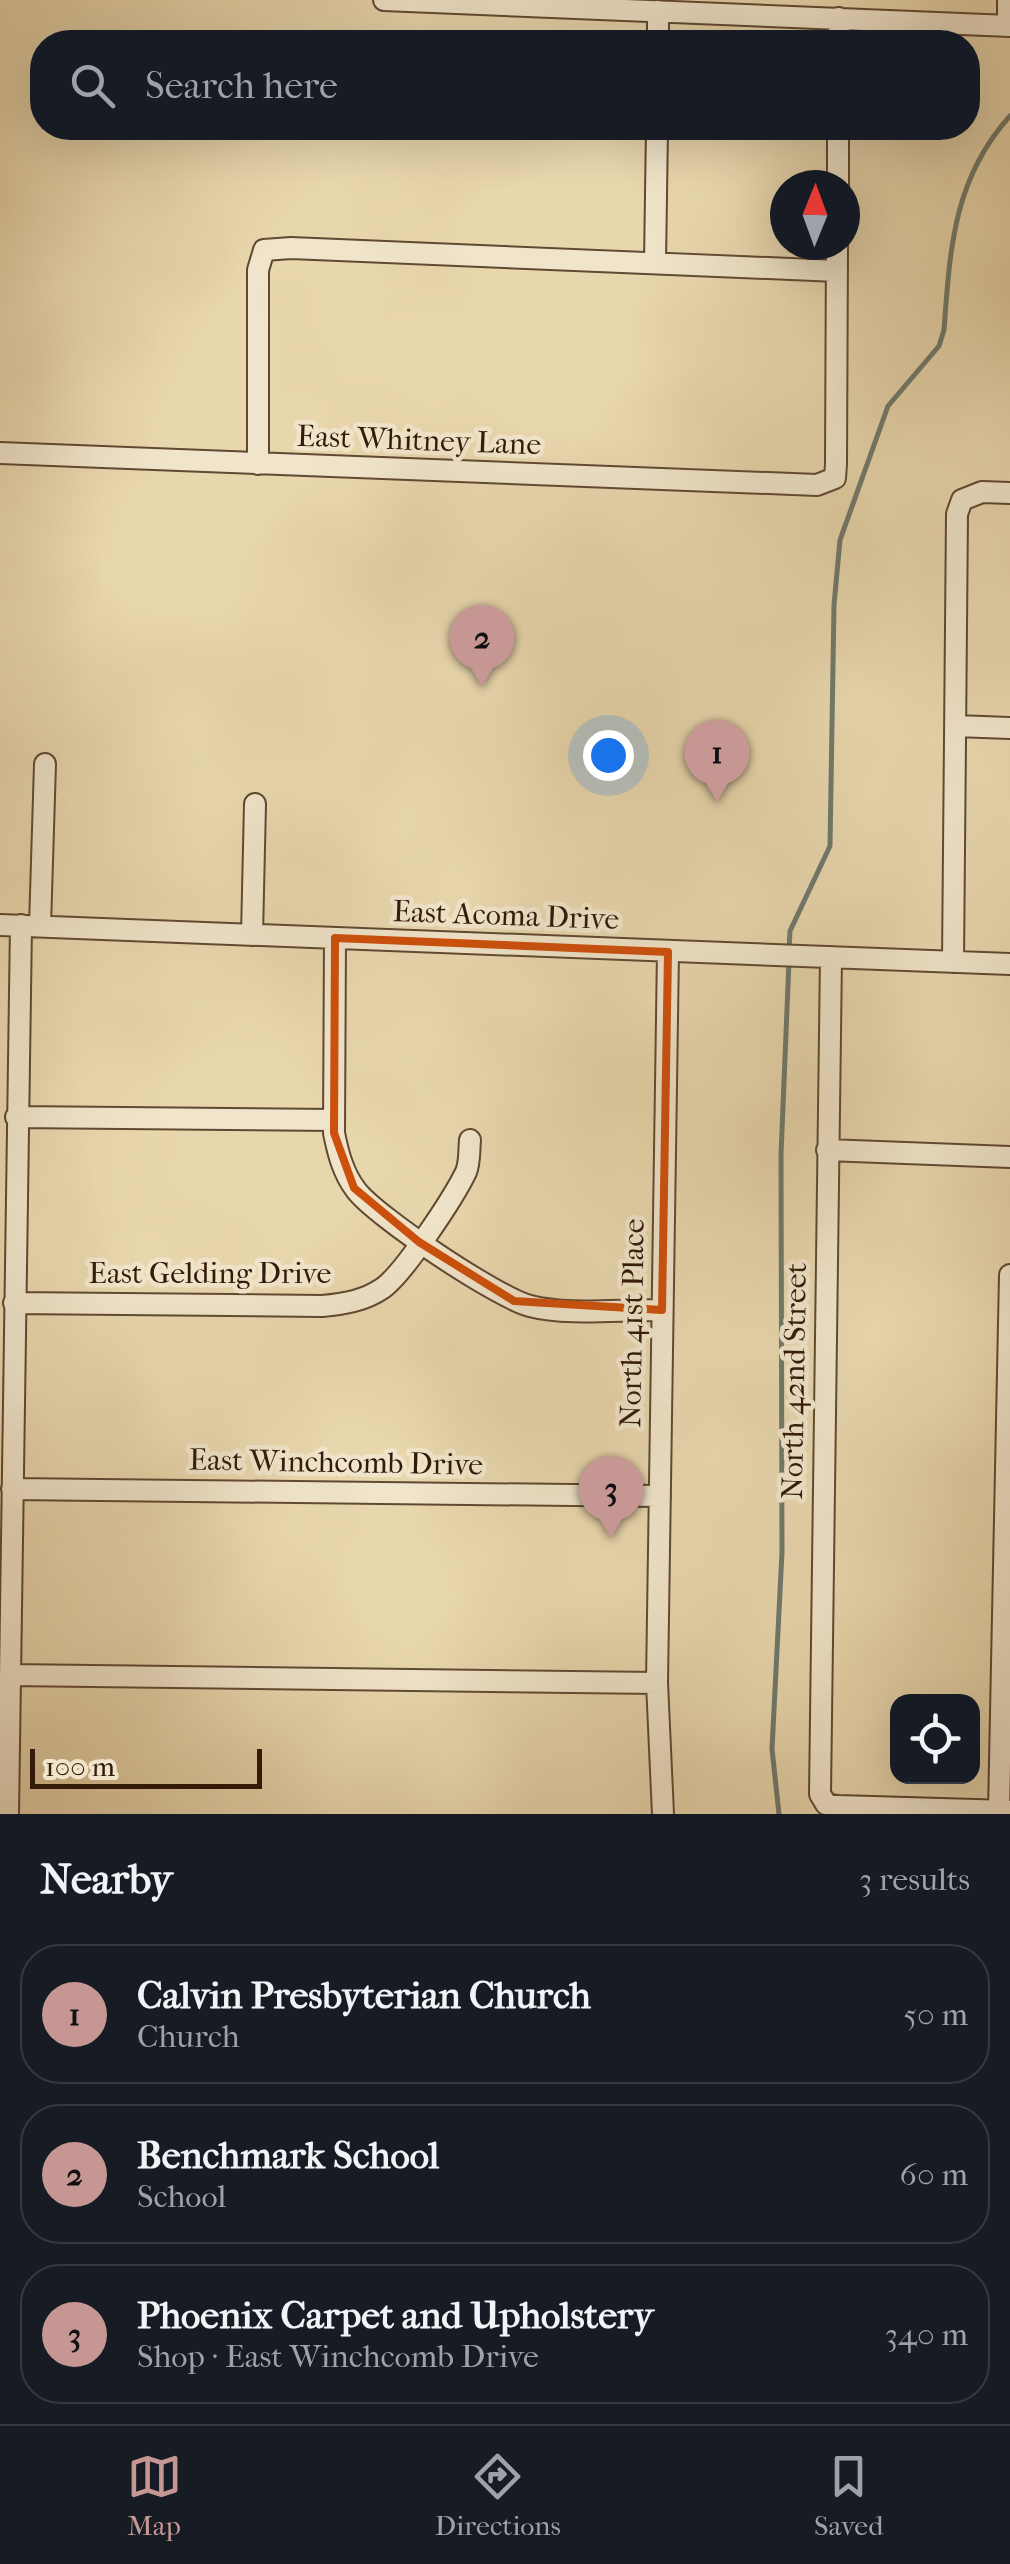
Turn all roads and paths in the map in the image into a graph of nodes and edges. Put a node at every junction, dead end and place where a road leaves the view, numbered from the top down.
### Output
1 (384, 0) edge
2 (1008, 0) edge
3 (500, 2) edge
4 (658, 12) junction
5 (839, 18) junction
6 (1009, 26) edge
7 (658, 30) edge
8 (839, 30) edge
9 (657, 140) edge
10 (838, 140) edge
11 (838, 170) edge
12 (837, 260) edge
13 (656, 263) junction
14 (837, 270) junction
15 (0, 453) edge
16 (258, 464) junction
17 (1010, 493) edge
18 (956, 726) junction
19 (1010, 728) edge
20 (45, 764) dead end
21 (254, 804) dead end
22 (20, 925) edge
23 (252, 934) junction
24 (335, 938) junction
25 (668, 952) junction
26 (823, 957) junction
27 (953, 962) junction
28 (1010, 964) edge
29 (16, 1117) junction
30 (334, 1120) junction
31 (470, 1140) dead end
32 (827, 1150) junction
33 (1010, 1157) edge
34 (419, 1242) junction
35 (1010, 1275) edge
36 (14, 1303) junction
37 (662, 1310) junction
38 (12, 1489) junction
39 (660, 1496) junction
40 (10, 1674) junction
41 (657, 1683) junction
42 (1004, 1811) edge
43 (8, 1814) edge
44 (663, 1814) edge

1 - 3 street
2 - 6 street
3 - 4 street
4 - 5 street
4 - 7 street
5 - 6 street
5 - 8 street
9 - 13 street
10 - 11 street
12 - 14 street
13 - 14 street
13 - 16 street
14 - 16 street, East Whitney Lane
15 - 16 street, East Whitney Lane
17 - 18 street
18 - 19 street
18 - 27 street
20 - 22 street
21 - 23 street
22 - 23 street, East Acoma Drive
22 - 29 street
23 - 24 street, East Acoma Drive
24 - 25 street, East Acoma Drive
24 - 30 street
25 - 26 street, East Acoma Drive
25 - 37 street, North 41st Place
26 - 27 street, East Acoma Drive
26 - 32 street, North 42nd Street
27 - 28 street, East Acoma Drive
29 - 30 street
29 - 36 street
30 - 34 street
31 - 34 street, East Gelding Drive
32 - 33 street
32 - 42 street, North 42nd Street
34 - 36 street, East Gelding Drive
34 - 37 street
35 - 42 street
36 - 38 street
37 - 39 street, North 41st Place
38 - 39 street, East Winchcomb Drive
38 - 40 street
39 - 41 street, North 41st Place
40 - 41 street
40 - 43 street
41 - 44 street, North 41st Place

